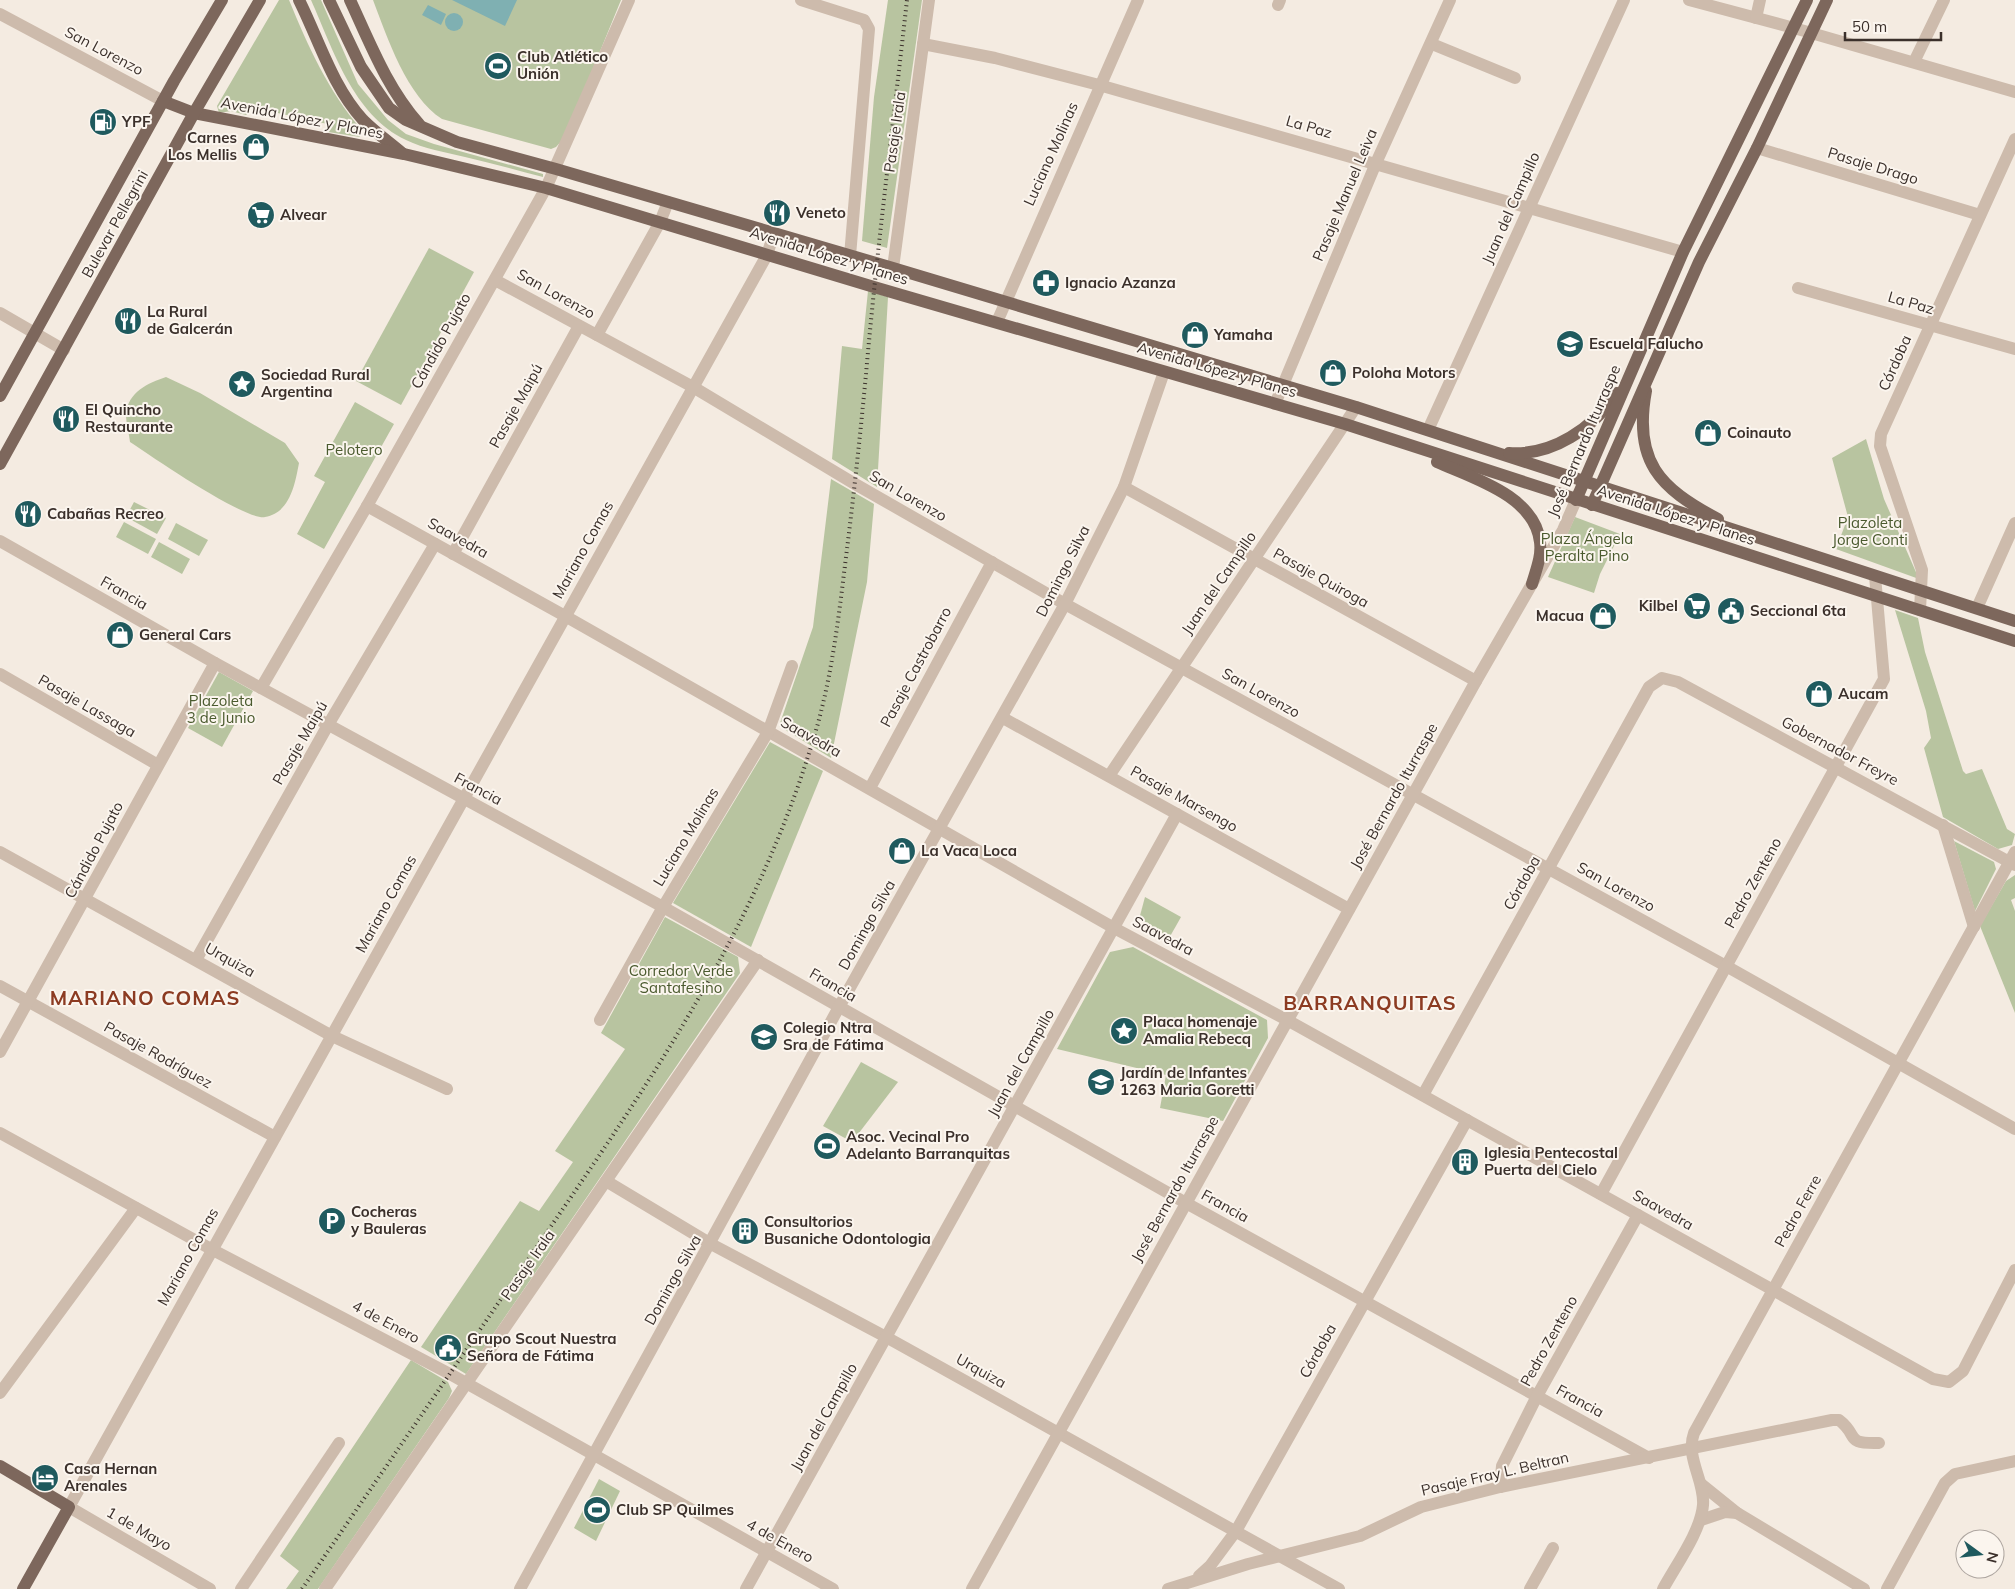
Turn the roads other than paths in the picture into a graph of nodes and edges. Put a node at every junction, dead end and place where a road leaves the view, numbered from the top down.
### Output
1 (222, 0) edge
2 (260, 0) edge
3 (299, 0) edge
4 (329, 0) edge
5 (350, 0) edge
6 (629, 0) edge
7 (801, 0) edge
8 (929, 0) edge
9 (1138, 0) edge
10 (1450, 0) edge
11 (1624, 0) edge
12 (1689, 0) edge
13 (1760, 0) edge
14 (1807, 0) edge
15 (1827, 0) edge
16 (1944, 0) edge
17 (0, 14) edge
18 (1756, 18) junction
19 (1794, 28) junction
20 (1812, 33) junction
21 (923, 44) junction
22 (1432, 44) junction
23 (1914, 62) junction
24 (1514, 78) dead end
25 (1099, 85) junction
26 (2015, 92) edge
27 (163, 101) junction
28 (194, 113) junction
29 (422, 127) junction
30 (2015, 139) edge
31 (1757, 148) junction
32 (404, 154) junction
33 (1376, 163) junction
34 (556, 169) junction
35 (546, 188) junction
36 (668, 202) junction
37 (1528, 208) junction
38 (1980, 215) junction
39 (660, 222) junction
40 (774, 233) junction
41 (1683, 252) junction
42 (767, 255) junction
43 (850, 256) junction
44 (893, 268) junction
45 (495, 280) junction
46 (1798, 288) dead end
47 (1005, 302) junction
48 (0, 313) edge
49 (997, 322) junction
50 (1930, 325) junction
51 (579, 326) junction
52 (35, 334) junction
53 (597, 335) junction
54 (2015, 349) edge
55 (64, 350) junction
56 (1640, 354) junction
57 (1653, 363) junction
58 (1164, 372) junction
59 (1281, 386) junction
60 (693, 387) junction
61 (0, 396) edge
62 (1275, 404) junction
63 (1356, 408) junction
64 (1345, 424) junction
65 (1428, 430) junction
66 (1388, 438) junction
67 (1494, 452) junction
68 (0, 464) edge
69 (1584, 481) junction
70 (1124, 487) junction
71 (1600, 487) junction
72 (1576, 500) junction
73 (368, 506) junction
74 (1592, 506) junction
75 (2015, 523) edge
76 (1756, 537) junction
77 (0, 541) edge
78 (435, 544) junction
79 (453, 554) junction
80 (1254, 560) junction
81 (992, 562) junction
82 (1876, 576) junction
83 (1532, 584) junction
84 (1922, 590) junction
85 (1879, 597) junction
86 (1065, 604) junction
87 (1977, 608) junction
88 (1920, 610) junction
89 (565, 616) junction
90 (2015, 621) edge
91 (2015, 642) edge
92 (215, 663) junction
93 (792, 666) dead end
94 (1182, 668) junction
95 (0, 674) edge
96 (1476, 681) junction
97 (1649, 687) joint
98 (261, 688) junction
99 (1003, 718) junction
100 (328, 725) junction
101 (768, 732) junction
102 (158, 765) junction
103 (1836, 767) junction
104 (1108, 776) junction
105 (870, 788) junction
106 (1414, 797) junction
107 (462, 799) junction
108 (1177, 814) junction
109 (1943, 825) junction
110 (940, 829) junction
111 (0, 852) edge
112 (2013, 859) edge
113 (1549, 869) junction
114 (86, 900) junction
115 (663, 907) junction
116 (1349, 909) junction
117 (1974, 926) junction
118 (1114, 928) junction
119 (196, 960) junction
120 (758, 960) junction
121 (1726, 966) junction
122 (0, 986) edge
123 (28, 1002) junction
124 (839, 1007) junction
125 (600, 1020) dead end
126 (1287, 1020) junction
127 (332, 1036) junction
128 (0, 1052) edge
129 (1899, 1063) junction
130 (447, 1089) dead end
131 (1423, 1095) junction
132 (1016, 1106) junction
133 (1467, 1120) junction
134 (2015, 1129) edge
135 (0, 1133) edge
136 (274, 1138) junction
137 (606, 1181) junction
138 (1601, 1194) junction
139 (1186, 1203) junction
140 (136, 1208) junction
141 (1638, 1215) junction
142 (711, 1244) junction
143 (211, 1249) junction
144 (2015, 1270) edge
145 (1774, 1289) junction
146 (1365, 1301) junction
147 (886, 1337) junction
148 (466, 1384) junction
149 (0, 1393) edge
150 (1537, 1396) junction
151 (1058, 1433) junction
152 (339, 1443) dead end
153 (1879, 1443) dead end
154 (1691, 1448) junction
155 (593, 1456) junction
156 (1650, 1458) junction
157 (2015, 1461) edge
158 (0, 1466) edge
159 (1701, 1484) junction
160 (1500, 1487) junction
161 (69, 1507) junction
162 (1737, 1513) junction
163 (1701, 1520) junction
164 (1236, 1531) junction
165 (1553, 1548) dead end
166 (767, 1553) junction
167 (1283, 1557) junction
168 (1195, 1580) junction
169 (23, 1589) edge
170 (210, 1589) edge
171 (241, 1589) edge
172 (325, 1589) edge
173 (520, 1589) edge
174 (746, 1589) edge
175 (834, 1589) edge
176 (972, 1589) edge
177 (1168, 1589) edge
178 (1185, 1589) edge
179 (1339, 1589) edge
180 (1530, 1589) edge
181 (1663, 1589) edge
182 (1864, 1589) edge
183 (1887, 1589) edge

1 - 27 main road, Bulevar Pellegrini
2 - 28 main road, Bulevar Pellegrini
3 - 32 main road, Avenida López y Planes
4 - 29 main road, Avenida López y Planes
5 - 29 main road, Avenida López y Planes
6 - 34 street, Cándido Pujato
7 - 43 street
8 - 21 street, Pasaje Irala
9 - 25 street, Luciano Molinas
10 - 22 street, Pasaje Manuel Leiva
11 - 37 street, Juan del Campillo
12 - 18 street
13 - 18 street
14 - 19 main road, José Bernardo Iturraspe
15 - 20 main road
16 - 23 street
17 - 27 street, San Lorenzo
18 - 19 street
19 - 20 street
19 - 41 main road, José Bernardo Iturraspe
20 - 23 street
20 - 31 main road
21 - 25 street, La Paz
21 - 44 street, Pasaje Irala
22 - 24 street
22 - 33 street, Pasaje Manuel Leiva
23 - 26 street
25 - 33 street, La Paz
25 - 47 street, Luciano Molinas
27 - 28 main road, San Lorenzo
27 - 52 main road, Bulevar Pellegrini
28 - 32 main road, Avenida López y Planes
28 - 55 main road, Bulevar Pellegrini
29 - 34 main road, Avenida López y Planes
30 - 38 street, Córdoba
31 - 38 street, Pasaje Drago
31 - 57 main road
32 - 35 main road, Avenida López y Planes
33 - 37 street, La Paz
33 - 59 street, Pasaje Manuel Leiva
34 - 35 street, Cándido Pujato
34 - 36 main road, Avenida López y Planes
35 - 39 main road, Avenida López y Planes
35 - 45 street, Cándido Pujato
36 - 39 street
36 - 40 main road, Avenida López y Planes
37 - 41 street, La Paz
37 - 65 street, Juan del Campillo
38 - 50 street, Córdoba
39 - 42 main road, Avenida López y Planes
39 - 53 street
40 - 42 street, Mariano Comas
40 - 43 main road, Avenida López y Planes
41 - 56 main road, José Bernardo Iturraspe
42 - 49 main road, Avenida López y Planes
42 - 60 street, Mariano Comas
43 - 44 main road, Avenida López y Planes
44 - 47 main road, Avenida López y Planes
45 - 51 street, San Lorenzo
45 - 73 street, Cándido Pujato
46 - 50 street, La Paz
47 - 49 street, Luciano Molinas
47 - 59 main road, Avenida López y Planes
48 - 52 street
49 - 58 main road, Avenida López y Planes
50 - 54 street, La Paz
50 - 84 street, Córdoba
51 - 53 street, San Lorenzo
51 - 79 street, Pasaje Maipú
52 - 55 street
52 - 61 main road, Bulevar Pellegrini
53 - 60 street, San Lorenzo
55 - 68 main road, Bulevar Pellegrini
56 - 67 main road
56 - 69 main road, José Bernardo Iturraspe
57 - 71 main road
57 - 76 main road
58 - 62 main road, Avenida López y Planes
58 - 70 street, Domingo Silva
59 - 62 street, Pasaje Manuel Leiva
59 - 63 main road, Avenida López y Planes
60 - 81 street, San Lorenzo
60 - 89 street, Mariano Comas
62 - 64 main road, Avenida López y Planes
63 - 64 street, Juan del Campillo
63 - 65 main road, Avenida López y Planes
64 - 66 main road, Avenida López y Planes
64 - 80 street, Juan del Campillo
65 - 67 main road, Avenida López y Planes
66 - 72 main road, Avenida López y Planes
66 - 83 main road
67 - 69 main road, Avenida López y Planes
69 - 71 main road, Avenida López y Planes
69 - 72 main road, José Bernardo Iturraspe
70 - 80 street, Pasaje Quiroga
70 - 86 street, Domingo Silva
71 - 74 main road
71 - 76 main road, Avenida López y Planes
72 - 74 main road, Avenida López y Planes
72 - 83 street, José Bernardo Iturraspe
73 - 78 street, Saavedra
73 - 98 street, Cándido Pujato
74 - 85 main road, Avenida López y Planes
75 - 87 street
76 - 82 main road, Avenida López y Planes
77 - 92 street, Francia
78 - 79 street, Saavedra
78 - 100 street, Pasaje Maipú
79 - 89 street, Saavedra
80 - 94 street, Juan del Campillo
80 - 96 street, Pasaje Quiroga
81 - 86 street, San Lorenzo
81 - 105 street, Pasaje Castrobarro
82 - 84 main road, Avenida López y Planes
82 - 85 street, Pedro Zenteno
83 - 96 street, José Bernardo Iturraspe
84 - 87 main road, Avenida López y Planes
84 - 88 street, Córdoba
85 - 88 main road, Avenida López y Planes
85 - 103 street, Pedro Zenteno
86 - 94 street, San Lorenzo
86 - 99 street, Domingo Silva
87 - 90 main road, Avenida López y Planes
88 - 91 main road, Avenida López y Planes
89 - 101 street, Saavedra
89 - 107 street, Mariano Comas
92 - 98 street, Francia
92 - 102 street, Cándido Pujato
93 - 101 street, Luciano Molinas
94 - 104 street, Juan del Campillo
94 - 106 street, San Lorenzo
95 - 102 street, Pasaje Lassaga
96 - 106 street, José Bernardo Iturraspe
97 - 103 street, Gobernador Freyre
97 - 113 street, Córdoba
98 - 100 street, Francia
99 - 104 street, Pasaje Marsengo
99 - 110 street, Domingo Silva
100 - 107 street, Francia
100 - 119 street, Pasaje Maipú
101 - 105 street, Saavedra
101 - 115 street, Luciano Molinas
102 - 114 street, Cándido Pujato
103 - 109 street, Gobernador Freyre
103 - 121 street, Pedro Zenteno
104 - 108 street, Pasaje Marsengo
105 - 110 street, Saavedra
106 - 113 street, San Lorenzo
106 - 116 street, José Bernardo Iturraspe
107 - 115 street, Francia
107 - 127 street, Mariano Comas
108 - 116 street, Pasaje Marsengo
108 - 118 street, Juan del Campillo
109 - 112 street, Gobernador Freyre
109 - 117 street
110 - 118 street, Saavedra
110 - 124 street, Domingo Silva
111 - 114 street, Urquiza
112 - 117 street, Pedro Ferre
113 - 121 street, San Lorenzo
113 - 131 street, Córdoba
114 - 119 street, Urquiza
114 - 123 street, Cándido Pujato
115 - 120 street, Francia
115 - 125 street, Luciano Molinas
116 - 126 street, José Bernardo Iturraspe
117 - 129 street, Pedro Ferre
118 - 126 street, Saavedra
118 - 132 street, Juan del Campillo
119 - 127 street, Urquiza
120 - 124 street, Francia
120 - 137 street, Pasaje Irala
121 - 129 street, San Lorenzo
121 - 138 street, Pedro Zenteno
122 - 123 street, Pasaje Rodríguez
123 - 128 street, Cándido Pujato
123 - 136 street, Pasaje Rodríguez
124 - 132 street, Francia
124 - 142 street, Domingo Silva
126 - 131 street, Saavedra
126 - 139 street, José Bernardo Iturraspe
127 - 130 street, Urquiza
127 - 136 street, Mariano Comas
129 - 134 street, San Lorenzo
129 - 145 street, Pedro Ferre
131 - 133 street, Saavedra
132 - 139 street, Francia
132 - 147 street, Juan del Campillo
133 - 138 street, Saavedra
133 - 146 street, Córdoba
135 - 140 street, 4 de Enero
136 - 143 street, Mariano Comas
137 - 142 street, Urquiza
137 - 148 street, Pasaje Irala
138 - 141 street, Saavedra
139 - 146 street, Francia
139 - 151 street, José Bernardo Iturraspe
140 - 143 street, 4 de Enero
140 - 149 street
141 - 145 street, Saavedra
141 - 150 street, Pedro Zenteno
142 - 147 street, Urquiza
142 - 155 street, Domingo Silva
143 - 148 street, 4 de Enero
143 - 161 street, Mariano Comas
144 - 145 street, Saavedra
145 - 154 street, Pedro Ferre
146 - 150 street, Francia
146 - 164 street, Córdoba
147 - 151 street, Urquiza
147 - 166 street, Juan del Campillo
148 - 155 street, 4 de Enero
148 - 172 street, Pasaje Irala
150 - 156 street, Francia
150 - 160 street, Pedro Zenteno
151 - 164 street, Urquiza
151 - 176 street, José Bernardo Iturraspe
152 - 171 street
153 - 154 street, Pasaje Fray L. Beltran
154 - 156 street, Pasaje Fray L. Beltran
154 - 159 street
155 - 166 street, 4 de Enero
155 - 173 street, Domingo Silva
156 - 160 street, Pasaje Fray L. Beltran
157 - 183 street
158 - 161 main road, 1 de Mayo
159 - 162 street
159 - 163 street
160 - 167 street, Pasaje Fray L. Beltran
161 - 169 main road, Mariano Comas
161 - 170 street, 1 de Mayo
162 - 163 street
162 - 182 street
163 - 181 street
164 - 167 street, Urquiza
164 - 168 street, Córdoba
165 - 180 street
166 - 174 street, Juan del Campillo
166 - 175 street, 4 de Enero
167 - 168 street, Pasaje Fray L. Beltran
167 - 179 street, Urquiza
168 - 177 street, Pasaje Fray L. Beltran
168 - 178 street, Córdoba

